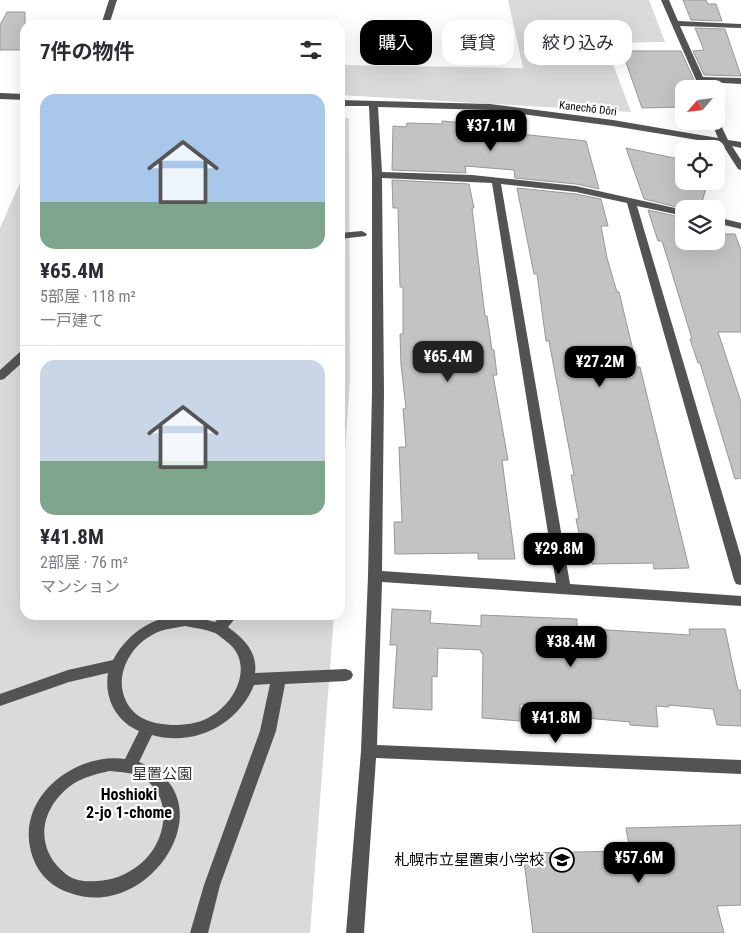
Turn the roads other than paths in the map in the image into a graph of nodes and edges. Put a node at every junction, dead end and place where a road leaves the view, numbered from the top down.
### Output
1 (113, 0) edge
2 (665, 0) edge
3 (107, 20) edge
4 (674, 23) junction
5 (741, 26) edge
6 (701, 79) joint
7 (741, 81) edge
8 (0, 96) edge
9 (20, 97) edge
10 (345, 103) edge
11 (373, 104) junction
12 (712, 140) edge
13 (725, 142) edge
14 (725, 143) edge
15 (741, 145) edge
16 (741, 166) edge
17 (377, 175) junction
18 (496, 181) junction
19 (631, 201) junction
20 (675, 211) edge
21 (725, 222) edge
22 (741, 226) edge
23 (362, 234) dead end
24 (345, 236) edge
25 (20, 358) edge
26 (0, 376) edge
27 (375, 576) junction
28 (741, 580) edge
29 (564, 590) junction
30 (741, 601) edge
31 (227, 620) edge
32 (219, 627) junction
33 (116, 665) junction
34 (346, 675) dead end
35 (279, 677) junction
36 (249, 678) junction
37 (0, 700) edge
38 (148, 728) junction
39 (369, 751) junction
40 (130, 766) junction
41 (741, 768) edge
42 (199, 933) edge
43 (355, 933) edge

1 - 3 street
2 - 4 street
4 - 5 street
4 - 6 street
6 - 7 street
8 - 9 street
10 - 11 street, Kanechō Dōri
11 - 12 street, Kanechō Dōri
11 - 17 street
13 - 15 street, Kanechō Dōri
14 - 16 street
17 - 18 street
17 - 27 street
18 - 19 street
18 - 29 street
19 - 20 street
19 - 28 street
21 - 22 street
23 - 24 street
25 - 26 street
27 - 29 street
27 - 39 street
29 - 30 street
31 - 32 street
32 - 33 street
32 - 36 street
33 - 37 street
33 - 38 street
34 - 35 street
35 - 36 street
35 - 42 street
36 - 38 street
38 - 40 street
39 - 41 street
39 - 43 street
40 - 40 street

